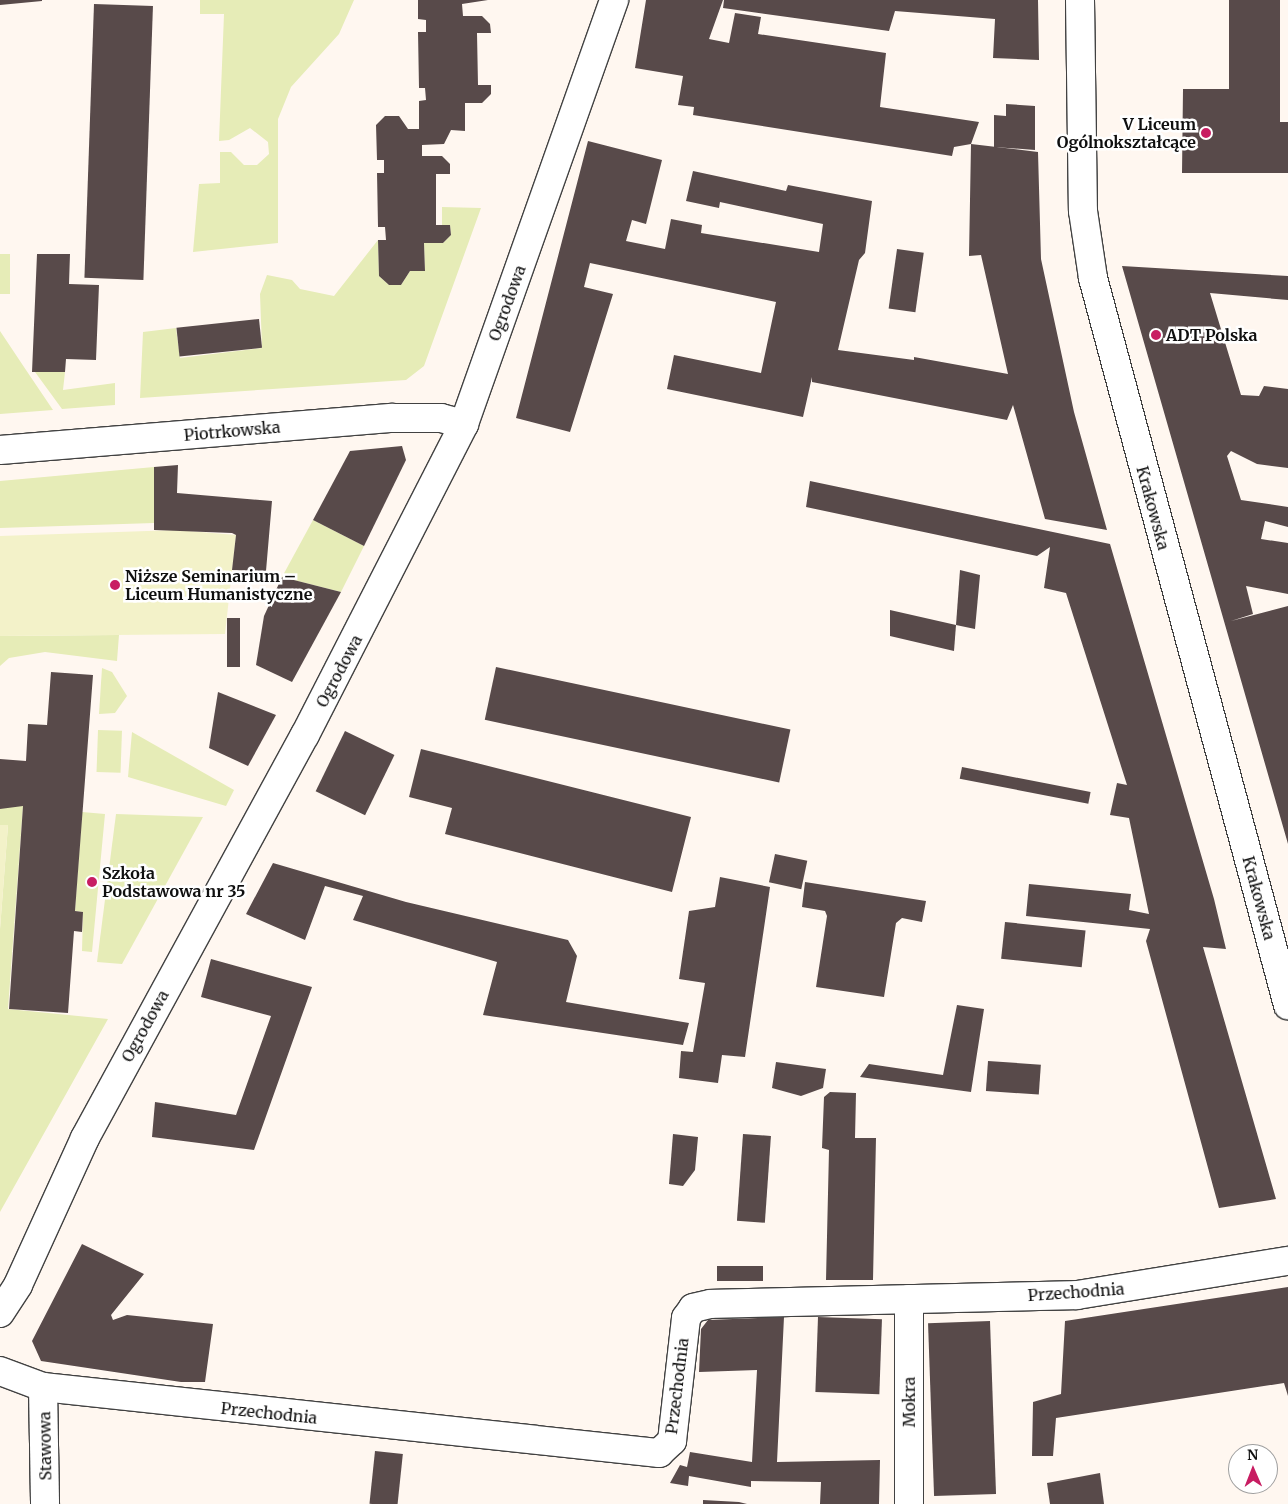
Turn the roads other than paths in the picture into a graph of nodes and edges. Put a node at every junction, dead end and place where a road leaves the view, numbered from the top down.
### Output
1 (614, 0) edge
2 (1080, 0) edge
3 (464, 424) junction
4 (0, 450) edge
5 (1288, 1006) edge
6 (1288, 1261) edge
7 (909, 1299) junction
8 (0, 1313) edge
9 (0, 1371) edge
10 (43, 1387) junction
11 (45, 1504) edge
12 (909, 1504) edge

1 - 3 street, Ogrodowa
2 - 5 street, Krakowska
3 - 4 street, Piotrkowska
3 - 8 street, Ogrodowa
6 - 7 street, Przechodnia
7 - 10 street, Przechodnia
7 - 12 street, Mokra
9 - 10 street, Przechodnia
10 - 11 street, Stawowa

